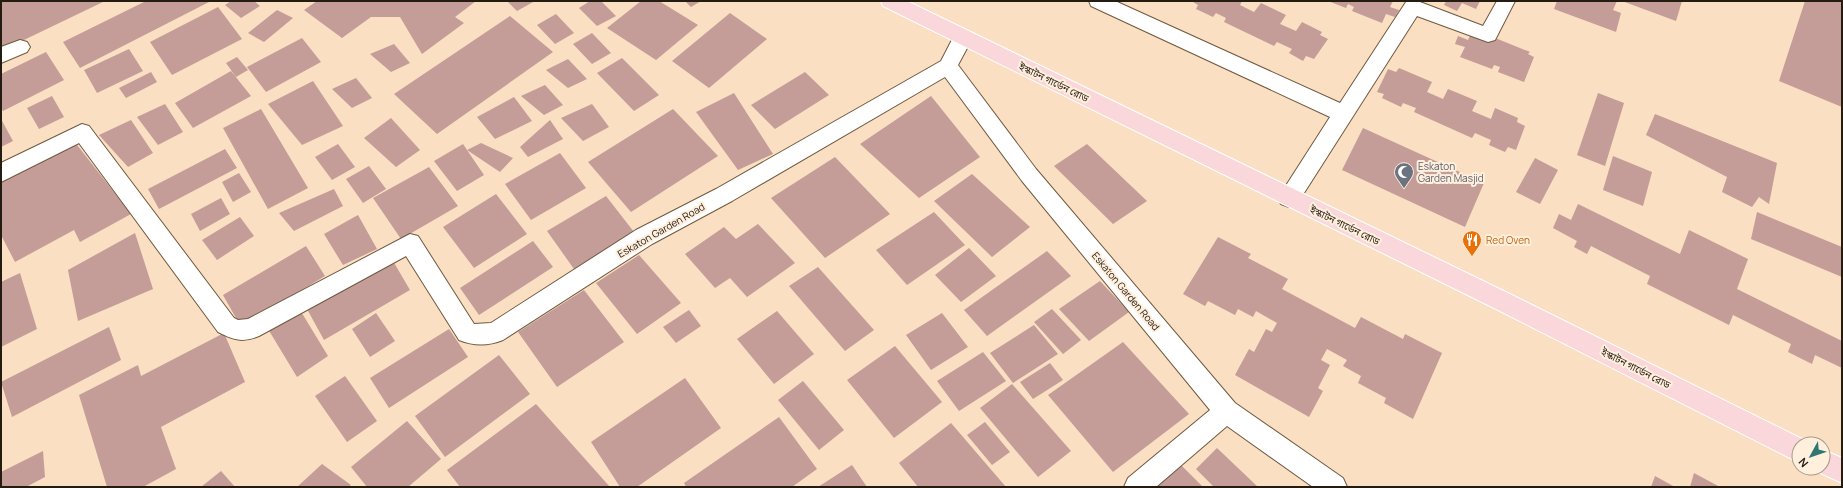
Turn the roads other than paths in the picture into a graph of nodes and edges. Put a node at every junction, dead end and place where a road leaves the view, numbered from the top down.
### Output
1 (890, 1) edge
2 (1098, 1) edge
3 (1506, 1) edge
4 (963, 37) junction
5 (20, 47) dead end
6 (1, 56) edge
7 (948, 66) junction
8 (1343, 114) junction
9 (1, 173) edge
10 (1289, 198) junction
11 (1226, 411) junction
12 (1791, 446) edge
13 (1831, 466) edge
14 (1842, 471) edge
15 (1137, 487) edge
16 (1334, 487) edge

1 - 4 main road, ইস্কাটন গার্ডেন রোড
2 - 8 street
3 - 8 street
4 - 7 street
4 - 10 main road, ইস্কাটন গার্ডেন রোড
5 - 6 street
7 - 9 street, Eskaton Garden Road
7 - 11 street, Eskaton Garden Road
8 - 10 street
10 - 12 main road, ইস্কাটন গার্ডেন রোড
11 - 15 street
11 - 16 street, Eskaton Garden Road
13 - 14 main road

